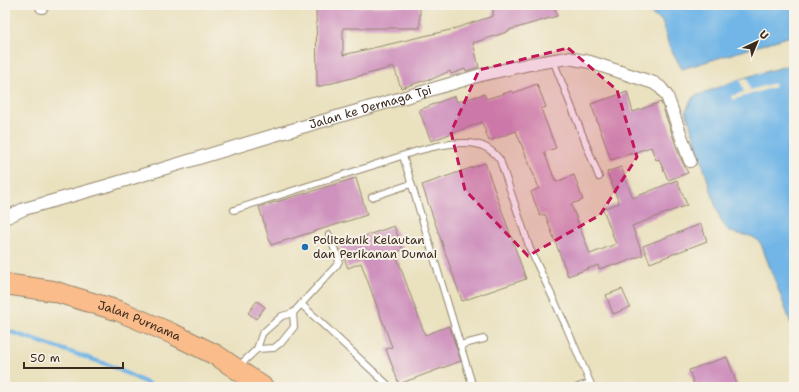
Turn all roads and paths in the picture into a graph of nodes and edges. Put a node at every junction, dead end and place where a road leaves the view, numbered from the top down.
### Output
1 (553, 60) junction
2 (403, 156) junction
3 (690, 161) dead end
4 (599, 177) dead end
5 (411, 184) junction
6 (372, 197) dead end
7 (234, 210) dead end
8 (5, 218) edge
9 (329, 235) dead end
10 (5, 284) edge
11 (301, 304) junction
12 (293, 313) junction
13 (484, 339) dead end
14 (460, 345) junction
15 (257, 350) junction
16 (236, 368) junction
17 (591, 385) edge
18 (263, 387) edge
19 (390, 387) edge
20 (473, 387) edge
21 (578, 387) edge

1 - 3 street, Jalan ke Dermaga Tpi
1 - 4 lane
1 - 8 street, Jalan ke Dermaga Tpi
2 - 5 lane
2 - 7 lane
2 - 17 lane
5 - 6 lane
5 - 14 lane
9 - 11 lane
10 - 16 main road, Jalan Purnama
11 - 12 lane
11 - 19 lane
12 - 15 lane
12 - 15 lane
13 - 14 lane
14 - 20 lane
15 - 16 lane
16 - 18 main road, Jalan Purnama
17 - 21 lane

